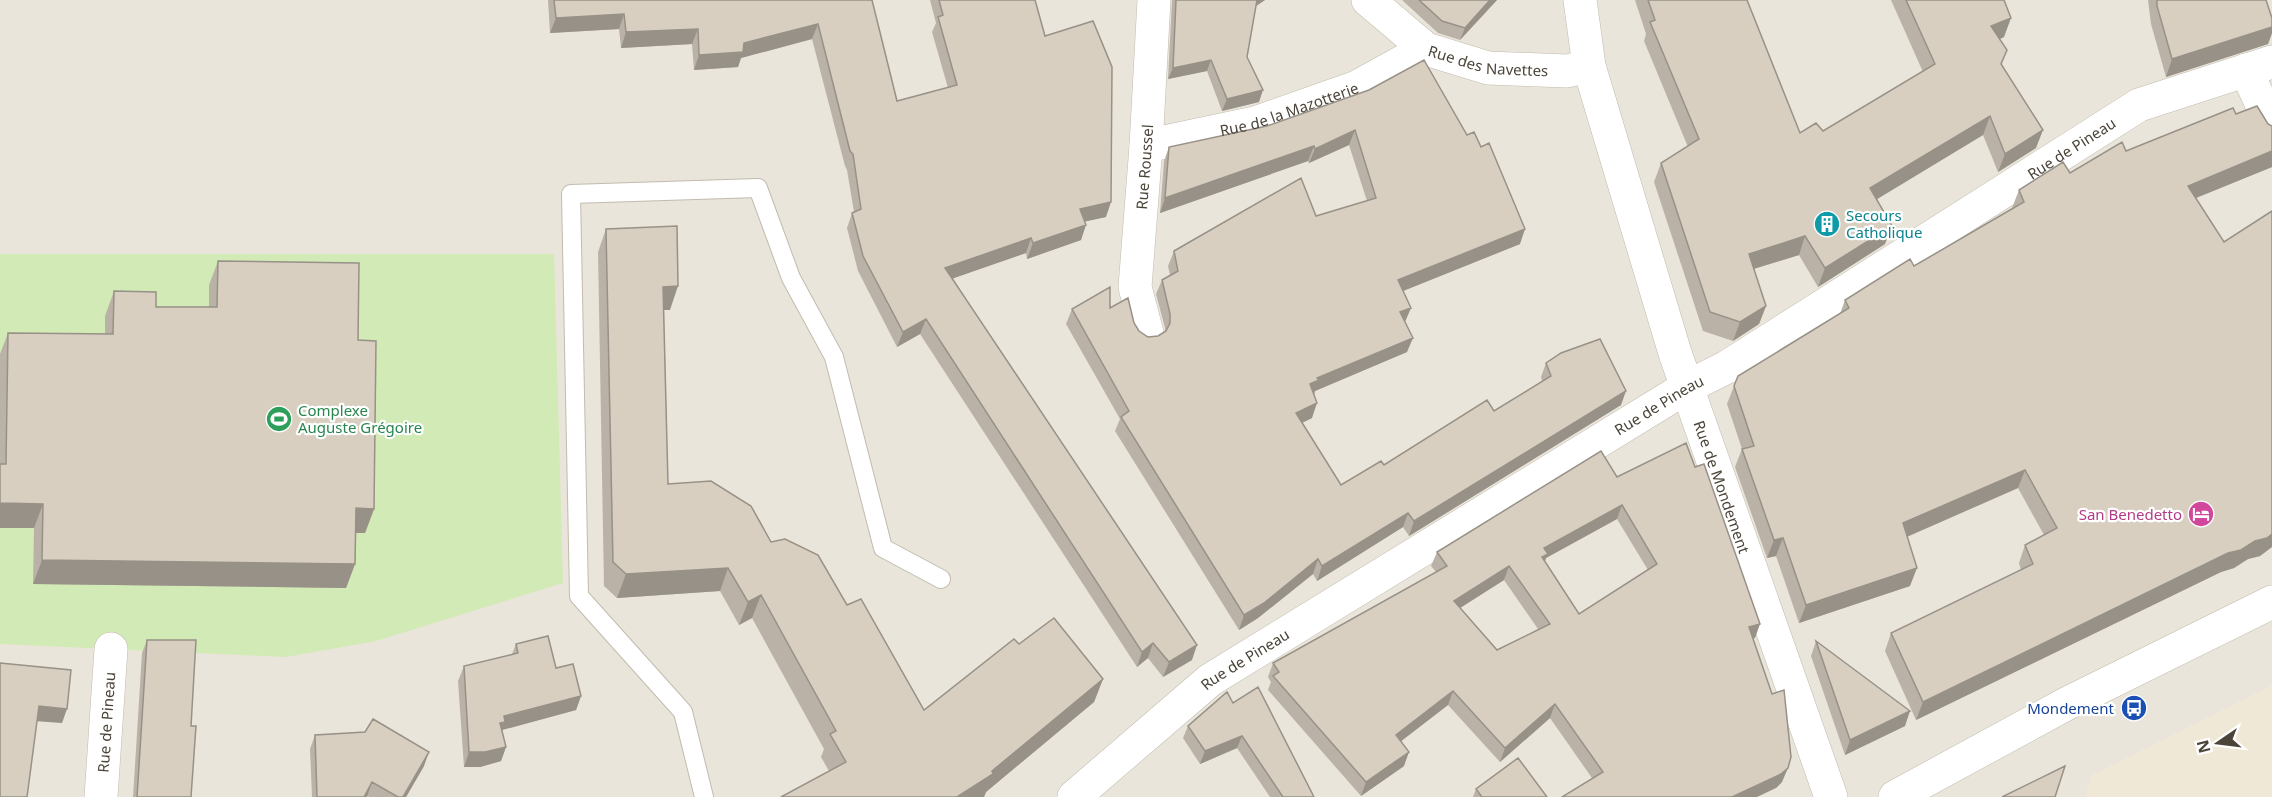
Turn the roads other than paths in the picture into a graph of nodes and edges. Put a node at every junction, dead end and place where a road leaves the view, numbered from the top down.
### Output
1 (1154, 0) edge
2 (1368, 0) edge
3 (1580, 0) edge
4 (1426, 49) junction
5 (1589, 66) junction
6 (2259, 66) edge
7 (2269, 108) edge
8 (1146, 147) junction
9 (1148, 333) dead end
10 (1687, 387) junction
11 (941, 579) dead end
12 (2272, 602) edge
13 (111, 649) dead end
14 (101, 797) edge
15 (704, 797) edge
16 (1074, 797) edge
17 (1832, 797) edge
18 (1895, 797) edge

1 - 8 street, Rue Roussel
2 - 4 street, Rue des Navettes
3 - 5 street, Rue de Mondement
4 - 5 street, Rue des Navettes
4 - 8 street, Rue de la Mazotterie
5 - 10 street, Rue de Mondement
6 - 7 street
6 - 10 street, Rue de Pineau
8 - 9 street, Rue Roussel
10 - 16 street, Rue de Pineau
10 - 17 street, Rue de Mondement
11 - 15 lane
12 - 18 street
13 - 14 street, Rue de Pineau

